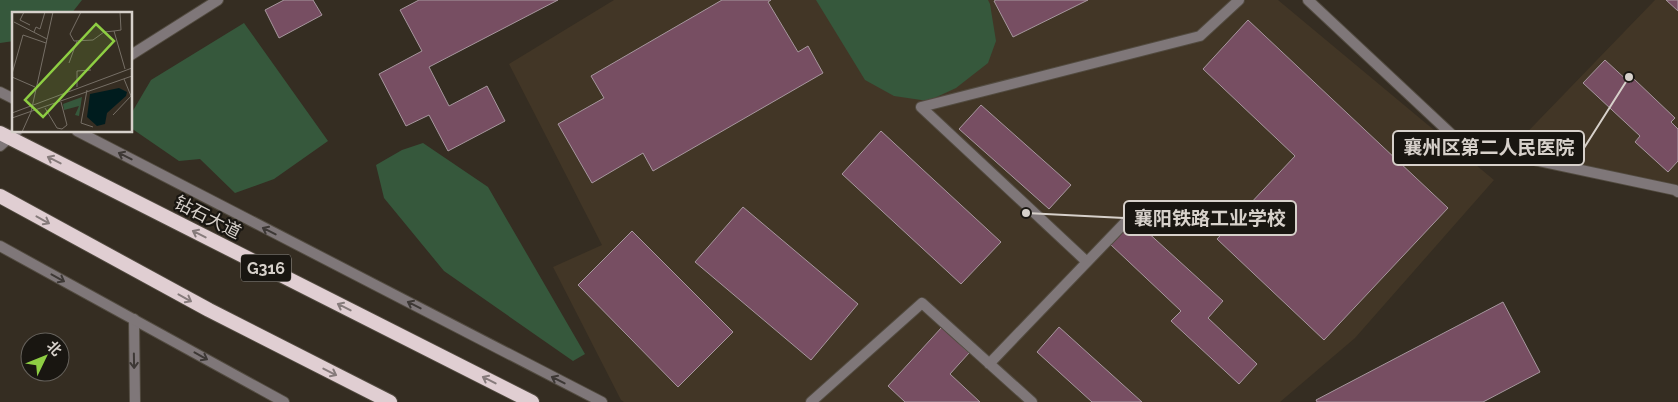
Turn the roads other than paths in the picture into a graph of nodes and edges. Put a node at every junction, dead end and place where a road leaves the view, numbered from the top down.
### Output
1 (218, 0) edge
2 (1239, 0) edge
3 (1308, 0) edge
4 (132, 54) edge
5 (0, 92) edge
6 (12, 98) edge
7 (79, 132) edge
8 (7, 137) edge
9 (1677, 189) edge
10 (0, 196) edge
11 (1137, 210) dead end
12 (0, 246) edge
13 (1087, 262) junction
14 (134, 319) junction
15 (990, 364) junction
16 (135, 402) edge
17 (284, 402) edge
18 (390, 402) edge
19 (532, 402) edge
20 (602, 402) edge
21 (811, 402) edge
22 (1032, 402) edge

1 - 4 street
2 - 13 street
3 - 9 street
5 - 6 street
20 -> 7 street
19 -> 8 highway, 钻石大道 / G316
10 -> 18 highway
11 - 13 street
12 -> 14 street
13 - 15 street
14 -> 16 street
14 -> 17 street
15 - 21 street
15 - 22 street

